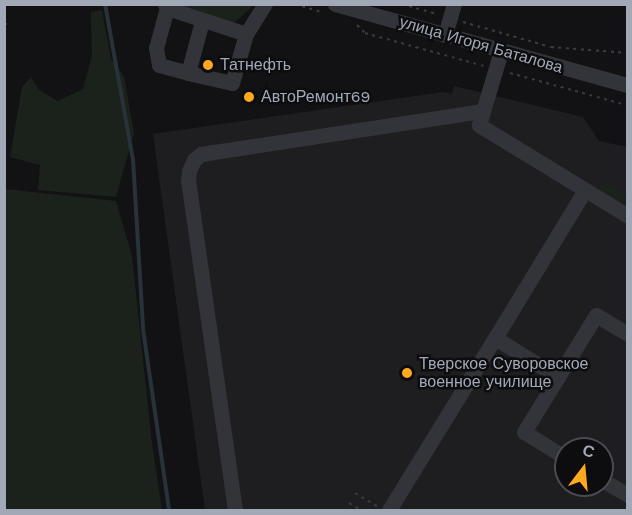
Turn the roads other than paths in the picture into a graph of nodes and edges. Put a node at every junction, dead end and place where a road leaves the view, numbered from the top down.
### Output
1 (265, 4) edge
2 (166, 6) edge
3 (334, 10) edge
4 (452, 11) edge
5 (202, 21) junction
6 (246, 34) junction
7 (446, 36) junction
8 (501, 51) junction
9 (188, 72) junction
10 (627, 86) edge
11 (483, 111) junction
12 (585, 190) junction
13 (627, 216) edge
14 (627, 334) edge
15 (495, 338) junction
16 (558, 377) junction
17 (554, 451) edge
18 (614, 487) edge
19 (627, 495) edge
20 (234, 510) edge
21 (389, 510) edge

1 - 6 street
2 - 5 street
2 - 9 street
3 - 7 street, улица Игоря Баталова
4 - 7 street
5 - 6 street
5 - 9 street
6 - 9 street
7 - 8 street, улица Игоря Баталова
8 - 10 street, улица Игоря Баталова
8 - 11 street
11 - 12 street
11 - 20 street
12 - 13 street
12 - 15 street
14 - 16 street
15 - 16 street
15 - 21 street
16 - 17 street
18 - 19 street

